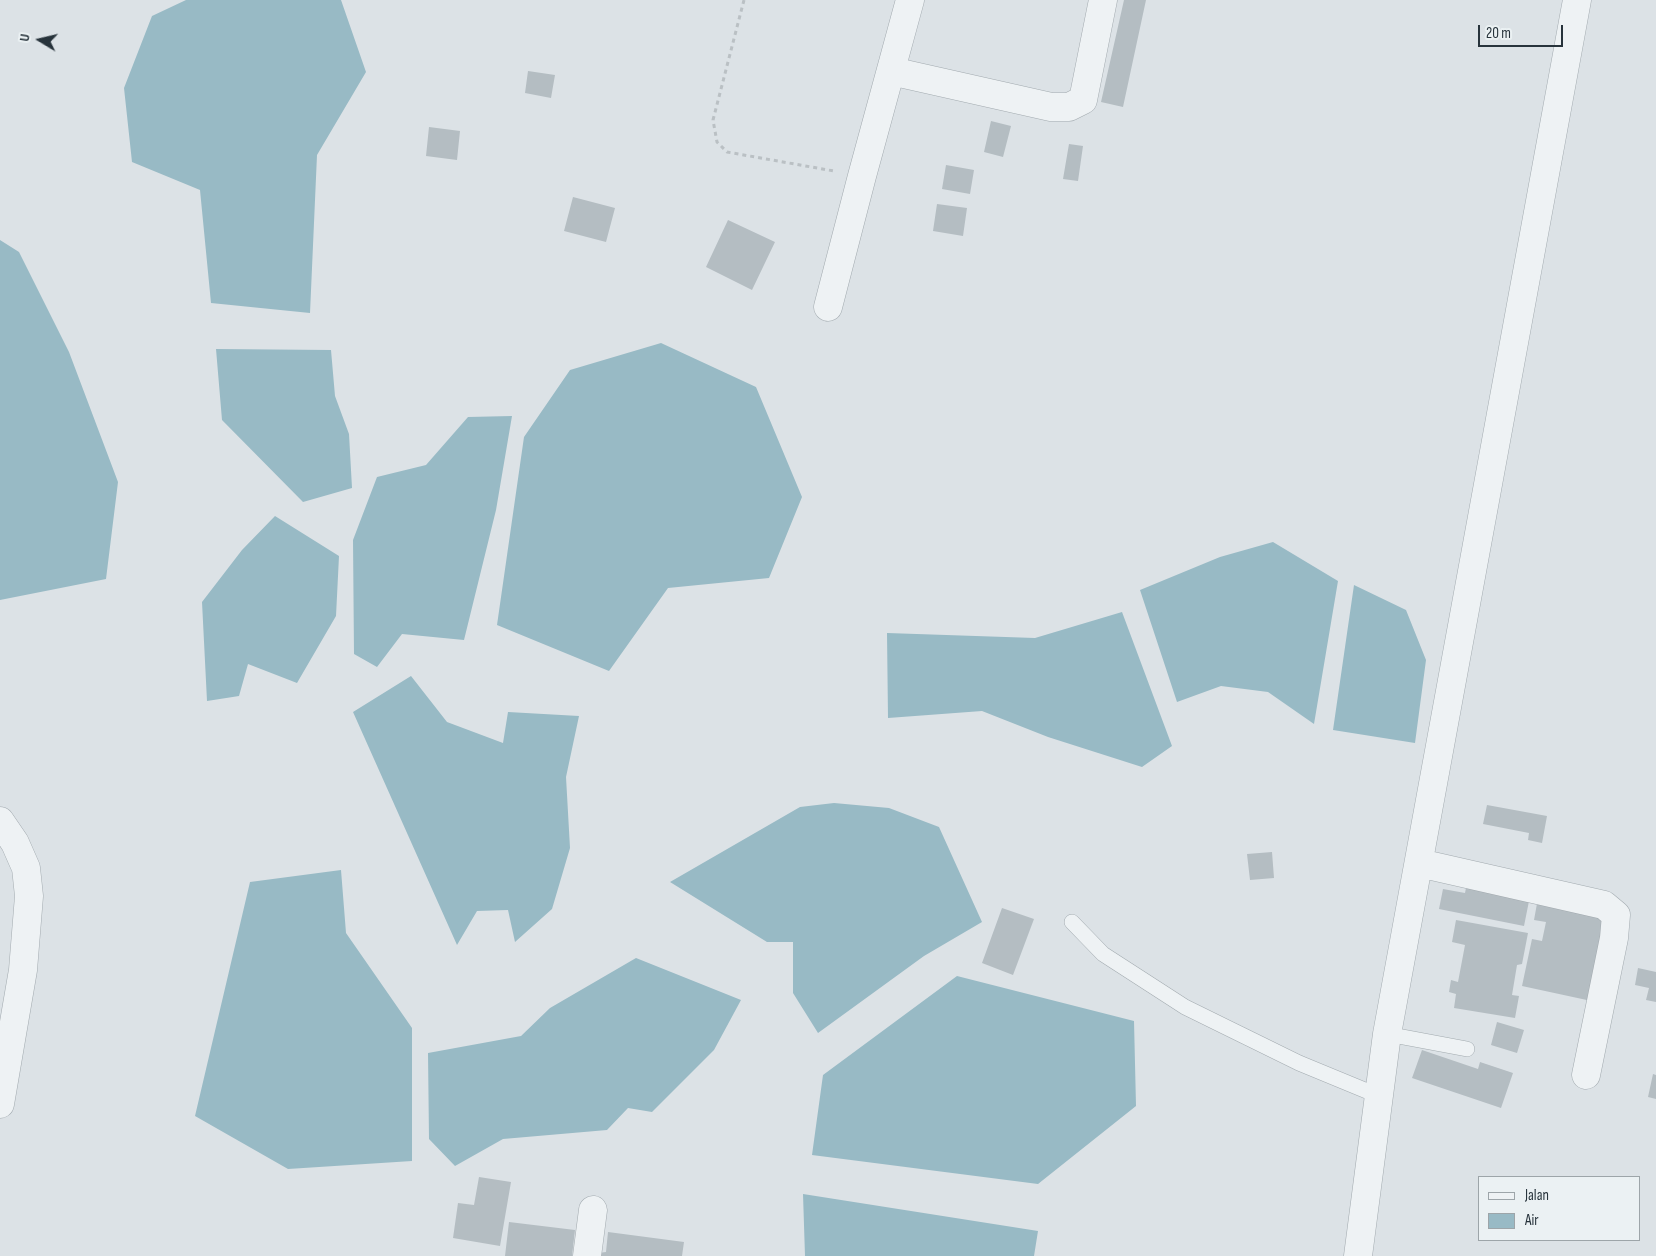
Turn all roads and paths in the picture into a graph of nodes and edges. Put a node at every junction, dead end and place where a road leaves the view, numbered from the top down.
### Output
1 (744, 0) edge
2 (910, 0) edge
3 (1103, 0) edge
4 (1576, 0) edge
5 (891, 71) junction
6 (862, 176) junction
7 (828, 306) dead end
8 (0, 821) edge
9 (1419, 863) junction
10 (1072, 922) dead end
11 (1387, 1034) junction
12 (1466, 1050) dead end
13 (1586, 1074) dead end
14 (1379, 1096) junction
15 (0, 1104) edge
16 (593, 1210) dead end
17 (587, 1256) edge
18 (1358, 1256) edge

1 - 6 path
2 - 5 street
3 - 5 street
4 - 9 street
5 - 6 street
6 - 7 street
8 - 15 street
9 - 11 street
9 - 13 street
10 - 14 lane
11 - 12 lane
11 - 14 street
14 - 18 street
16 - 17 street

